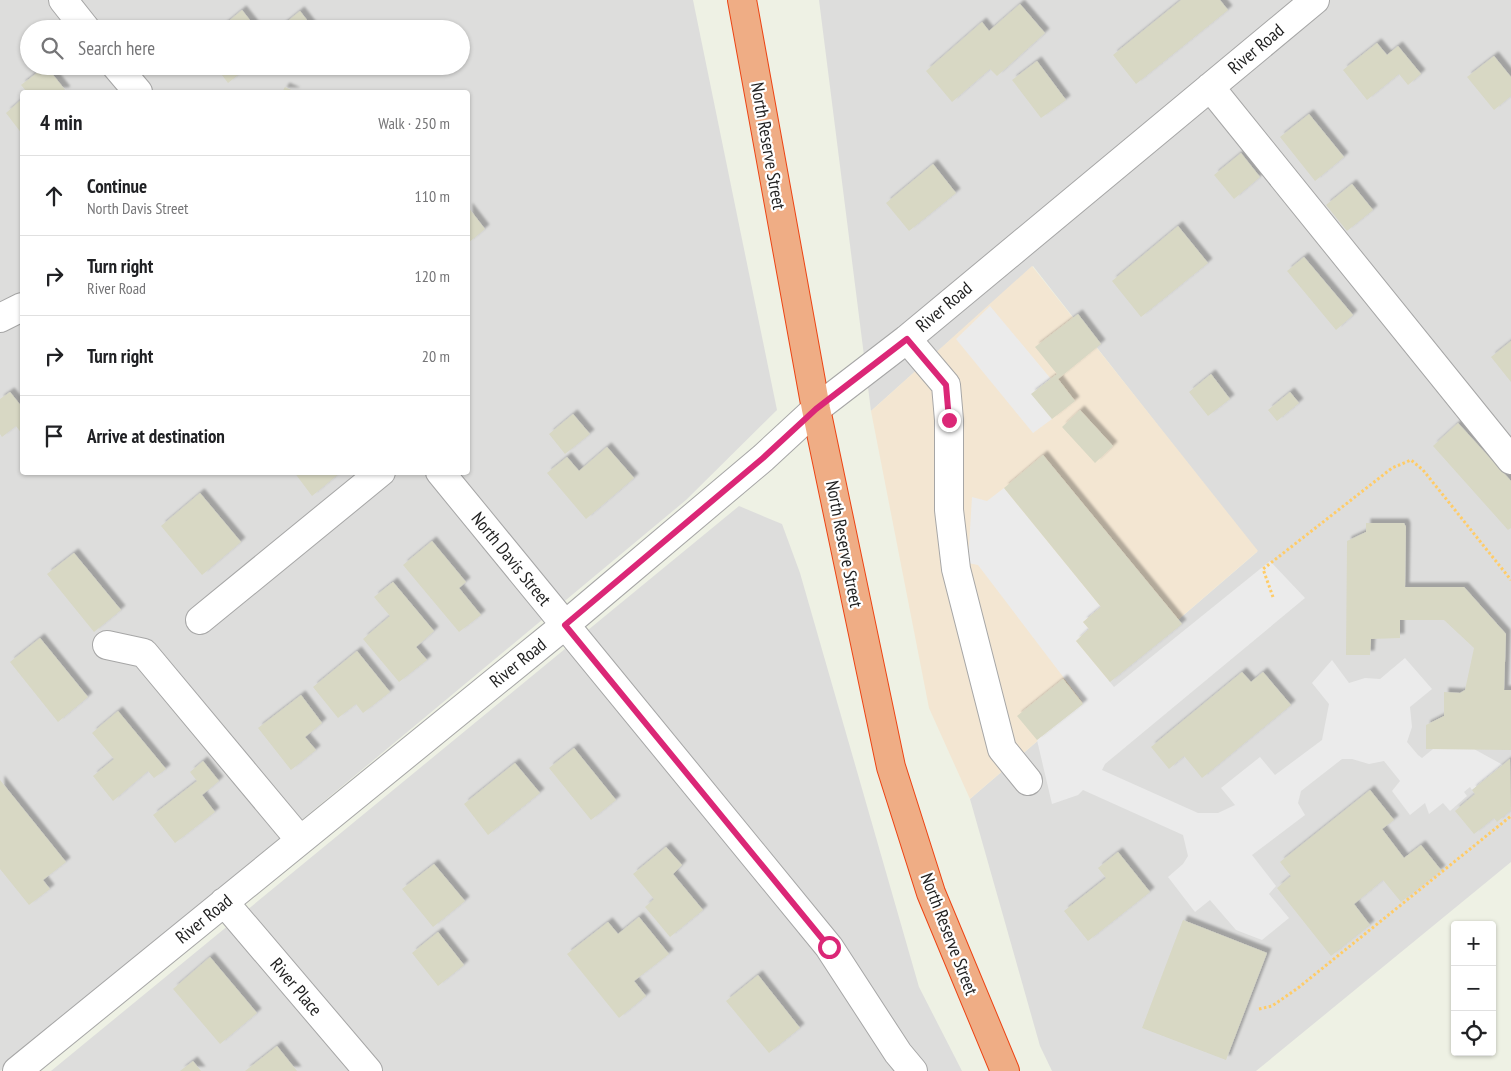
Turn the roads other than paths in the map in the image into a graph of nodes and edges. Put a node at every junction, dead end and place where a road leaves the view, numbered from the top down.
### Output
1 (63, 0) edge
2 (742, 0) edge
3 (1309, 2) edge
4 (79, 20) edge
5 (124, 75) edge
6 (1210, 87) junction
7 (136, 90) edge
8 (20, 307) edge
9 (0, 318) edge
10 (907, 339) junction
11 (816, 409) junction
12 (1511, 460) edge
13 (376, 475) edge
14 (442, 475) edge
15 (200, 620) dead end
16 (565, 625) junction
17 (107, 645) dead end
18 (1028, 781) dead end
19 (300, 840) junction
20 (224, 902) junction
21 (16, 1071) edge
22 (368, 1071) edge
23 (913, 1071) edge
24 (1005, 1071) edge

1 - 4 street
2 - 11 highway, North Reserve Street
3 - 6 street, River Road
5 - 7 street
6 - 10 street, River Road
6 - 12 street
8 - 9 street
10 - 11 street, River Road
10 - 18 street
11 - 16 street, River Road
11 - 24 highway, North Reserve Street
13 - 15 street
14 - 16 street, North Davis Street
16 - 19 street, River Road
16 - 23 street, North Davis Street
17 - 19 street
19 - 20 street, River Road
20 - 21 street, River Road
20 - 22 street, River Place

